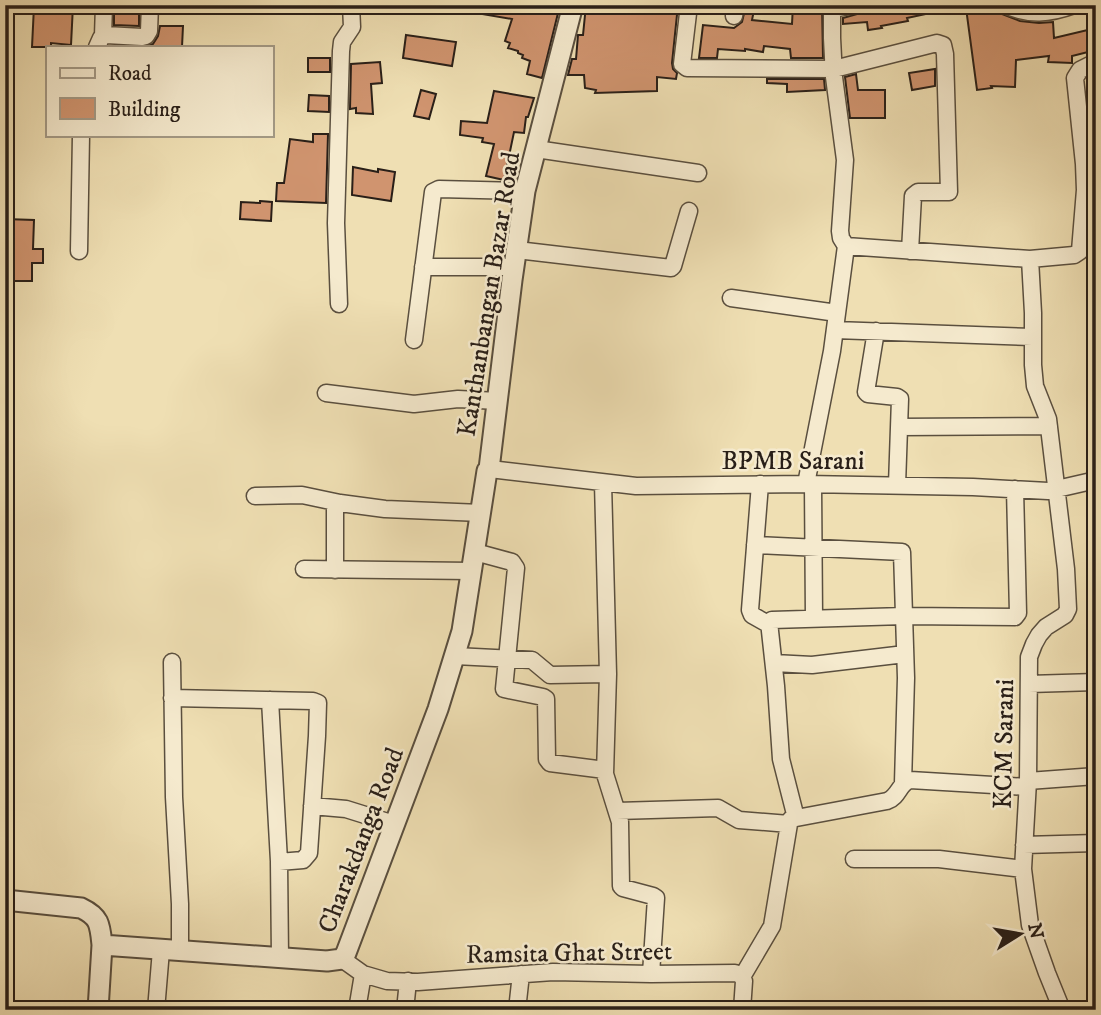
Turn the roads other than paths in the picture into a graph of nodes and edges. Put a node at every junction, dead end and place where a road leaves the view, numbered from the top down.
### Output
1 (104, 5) edge
2 (150, 5) edge
3 (351, 5) edge
4 (573, 5) edge
5 (689, 5) edge
6 (855, 5) edge
7 (1005, 5) edge
8 (1073, 5) edge
9 (832, 7) edge
10 (100, 42) edge
11 (1096, 62) edge
12 (834, 69) junction
13 (81, 136) edge
14 (536, 149) junction
15 (698, 173) dead end
16 (1090, 190) edge
17 (526, 191) junction
18 (689, 211) dead end
19 (846, 246) junction
20 (79, 251) dead end
21 (910, 251) junction
22 (1088, 251) edge
23 (515, 259) junction
24 (1030, 259) junction
25 (423, 268) junction
26 (731, 298) dead end
27 (339, 304) dead end
28 (838, 313) junction
29 (835, 330) junction
30 (876, 331) junction
31 (1032, 337) junction
32 (414, 340) dead end
33 (326, 393) dead end
34 (498, 401) junction
35 (1049, 426) junction
36 (899, 427) junction
37 (489, 469) junction
38 (1096, 480) edge
39 (603, 483) junction
40 (760, 484) junction
41 (810, 484) junction
42 (897, 485) junction
43 (1015, 489) junction
44 (1056, 489) junction
45 (255, 496) dead end
46 (335, 502) junction
47 (481, 513) junction
48 (755, 545) junction
49 (813, 548) junction
50 (473, 562) junction
51 (304, 569) dead end
52 (335, 570) junction
53 (904, 616) junction
54 (814, 618) junction
55 (768, 624) junction
56 (905, 654) junction
57 (455, 656) junction
58 (507, 659) junction
59 (172, 662) dead end
60 (774, 663) junction
61 (608, 674) junction
62 (1096, 682) edge
63 (1029, 684) junction
64 (172, 698) junction
65 (270, 700) junction
66 (605, 771) junction
67 (1096, 776) edge
68 (903, 783) junction
69 (1028, 784) junction
70 (312, 806) junction
71 (617, 811) junction
72 (792, 821) junction
73 (394, 824) junction
74 (1096, 843) edge
75 (1024, 845) junction
76 (854, 859) dead end
77 (279, 861) junction
78 (1023, 869) junction
79 (5, 900) edge
80 (102, 945) junction
81 (171, 951) junction
82 (280, 958) junction
83 (342, 959) junction
84 (363, 974) junction
85 (521, 974) junction
86 (651, 974) junction
87 (742, 977) junction
88 (408, 981) junction
89 (98, 1010) edge
90 (156, 1010) edge
91 (357, 1010) edge
92 (405, 1010) edge
93 (517, 1010) edge
94 (742, 1010) edge
95 (1062, 1010) edge

1 - 10 street
2 - 10 street
3 - 27 street
4 - 14 street, Kanthanbangan Bazar Road
5 - 12 street
6 - 9 street
7 - 8 street
9 - 12 street
11 - 16 street
12 - 19 street
12 - 21 street
13 - 20 street
14 - 15 street
14 - 17 street, Kanthanbangan Bazar Road
16 - 22 street
17 - 23 street, Kanthanbangan Bazar Road
17 - 25 street
18 - 23 street
19 - 21 street
19 - 28 street
21 - 24 street
22 - 24 street
23 - 25 street
23 - 34 street, Kanthanbangan Bazar Road
24 - 31 street
25 - 32 street
26 - 28 street
28 - 29 street
29 - 30 street
29 - 41 street
30 - 31 street
30 - 36 street
31 - 35 street
33 - 34 street
34 - 37 street, Kanthanbangan Bazar Road
35 - 36 street
35 - 44 street
36 - 42 street
37 - 39 street, BPMB Sarani
37 - 47 street, Charakdanga Road
38 - 44 street, BPMB Sarani
39 - 40 street, BPMB Sarani
39 - 61 street
40 - 41 street, BPMB Sarani
40 - 48 street
41 - 42 street, BPMB Sarani
41 - 49 street
42 - 43 street, BPMB Sarani
43 - 44 street, BPMB Sarani
43 - 53 street
44 - 63 street, KCM Sarani
45 - 46 street
46 - 47 street
46 - 52 street
47 - 50 street, Charakdanga Road
48 - 49 street
48 - 55 street
49 - 53 street
49 - 54 street
50 - 52 street
50 - 57 street, Charakdanga Road
50 - 58 street
51 - 52 street
53 - 54 street
53 - 56 street
54 - 55 street
55 - 60 street
56 - 60 street
56 - 68 street
57 - 58 street
57 - 73 street, Charakdanga Road
58 - 61 street
58 - 66 street
59 - 64 street
60 - 72 street
61 - 66 street
62 - 63 street
63 - 69 street, KCM Sarani
64 - 65 street
64 - 81 street
65 - 70 street
65 - 77 street
66 - 71 street
67 - 69 street
68 - 69 street
68 - 72 street
69 - 75 street, KCM Sarani
70 - 73 street
70 - 77 street
71 - 72 street
71 - 86 street
72 - 87 street
73 - 83 street, Charakdanga Road
74 - 75 street
75 - 78 street, KCM Sarani
76 - 78 street
77 - 82 street
78 - 95 street, KCM Sarani
79 - 80 street
80 - 81 street, Charakdanga Road
80 - 89 street
81 - 82 street, Charakdanga Road
81 - 90 street
82 - 83 street, Charakdanga Road
83 - 84 street
84 - 88 street, Ramsita Ghat Street
84 - 91 street
85 - 86 street, Ramsita Ghat Street
85 - 88 street, Ramsita Ghat Street
85 - 93 street
86 - 87 street, Ramsita Ghat Street
87 - 94 street
88 - 92 street

